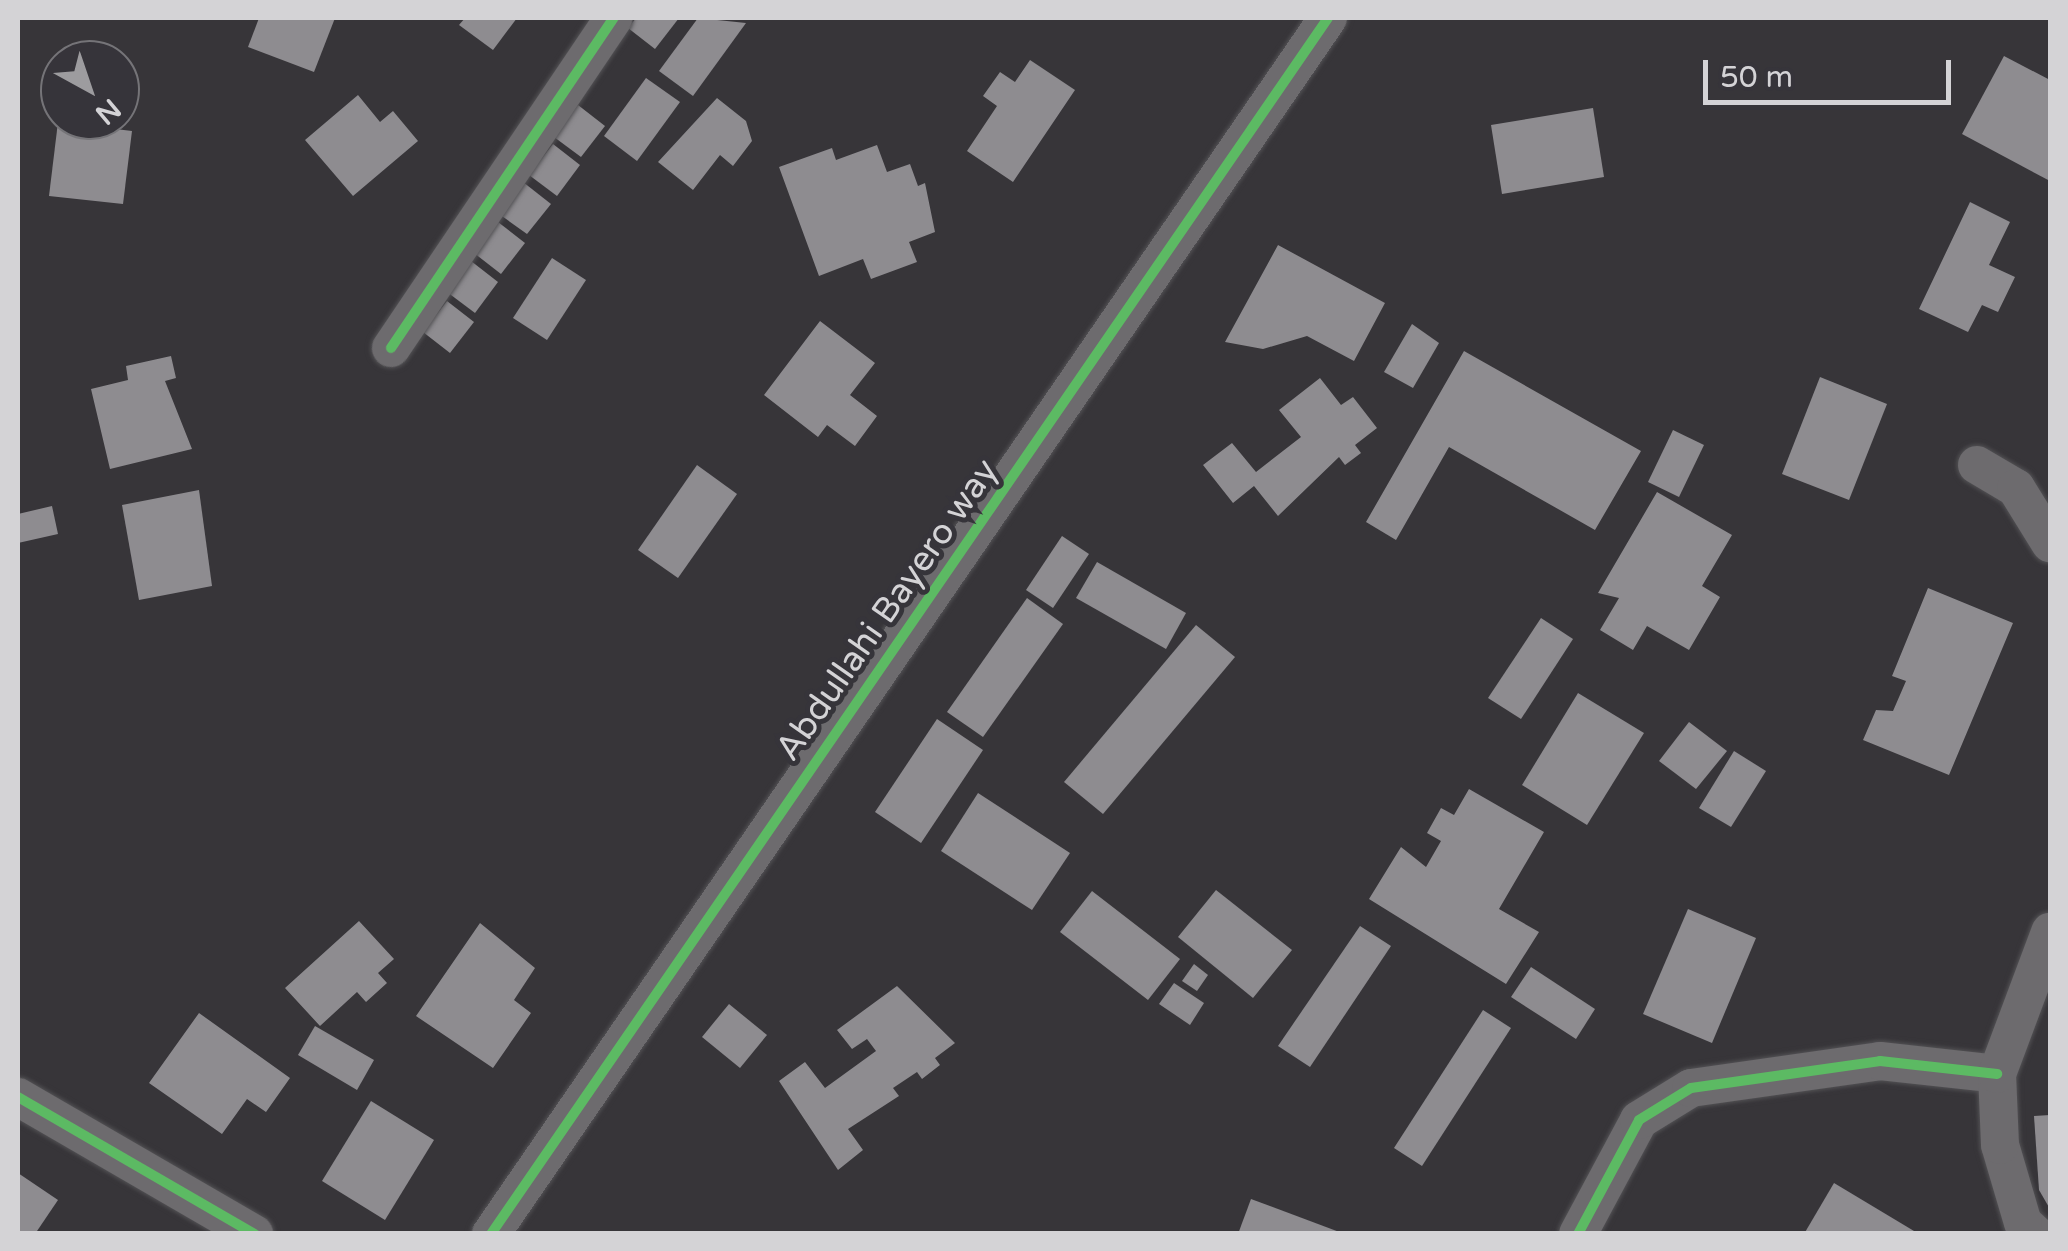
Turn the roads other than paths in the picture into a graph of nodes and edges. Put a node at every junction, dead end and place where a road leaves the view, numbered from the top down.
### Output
1 (614, 18) edge
2 (1328, 18) edge
3 (391, 348) dead end
4 (1977, 465) dead end
5 (2050, 542) edge
6 (2050, 932) edge
7 (1996, 1074) junction
8 (18, 1097) edge
9 (254, 1234) edge
10 (491, 1234) edge
11 (1578, 1234) edge
12 (2035, 1234) edge

1 - 3 street
2 - 10 street, Abdullahi Bayero way
4 - 5 street
6 - 7 street
7 - 11 street
7 - 12 street
8 - 9 street

